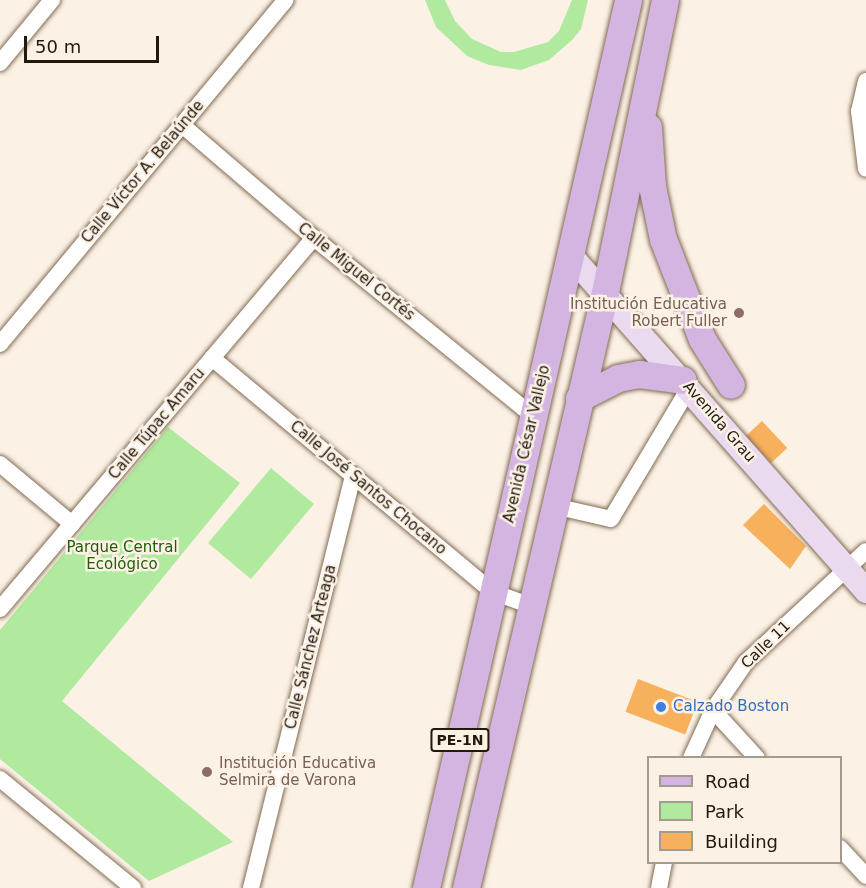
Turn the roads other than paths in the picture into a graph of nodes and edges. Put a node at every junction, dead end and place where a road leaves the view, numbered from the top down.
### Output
1 (52, 0) edge
2 (286, 0) edge
3 (628, 0) edge
4 (665, 0) edge
5 (0, 63) edge
6 (649, 78) junction
7 (866, 81) edge
8 (182, 125) junction
9 (866, 169) edge
10 (314, 238) junction
11 (570, 255) junction
12 (605, 292) junction
13 (0, 344) edge
14 (213, 358) junction
15 (686, 384) junction
16 (731, 385) dead end
17 (579, 398) junction
18 (533, 416) junction
19 (0, 464) edge
20 (353, 476) junction
21 (555, 506) junction
22 (72, 524) junction
23 (866, 551) edge
24 (846, 570) junction
25 (866, 591) edge
26 (494, 592) junction
27 (531, 606) junction
28 (0, 609) edge
29 (712, 710) junction
30 (692, 756) edge
31 (755, 756) edge
32 (0, 779) edge
33 (842, 850) edge
34 (664, 864) edge
35 (866, 876) edge
36 (133, 888) edge
37 (251, 888) edge
38 (426, 888) edge
39 (466, 888) edge
40 (659, 888) edge

1 - 5 street
2 - 8 street, Calle Víctor A. Belaúnde
3 - 11 main road, Avenida César Vallejo / PE-1N
4 - 6 main road, PE-1N
6 - 12 main road, PE-1N
6 - 16 main road
7 - 9 street
8 - 10 street, Calle Miguel Cortés
8 - 13 street, Calle Víctor A. Belaúnde
10 - 14 street, Calle Túpac Amaru
10 - 18 street, Calle Miguel Cortés
11 - 12 main road, Avenida Grau
11 - 18 main road, Avenida César Vallejo / PE-1N
12 - 15 main road, Avenida Grau
12 - 17 main road, PE-1N
14 - 20 street, Calle José Santos Chocano
14 - 22 street, Calle Túpac Amaru
15 - 17 main road
15 - 21 street
15 - 24 main road, Avenida Grau
17 - 21 main road, PE-1N
18 - 26 main road, Avenida César Vallejo / PE-1N
19 - 22 street
20 - 26 street, Calle José Santos Chocano
20 - 37 street, Calle Sánchez Arteaga
21 - 27 main road, PE-1N
22 - 28 street, Calle Túpac Amaru
23 - 24 street, Calle 11
24 - 25 main road, Avenida Grau
24 - 29 street, Calle 11
26 - 27 street, Calle José Santos Chocano
26 - 38 main road, Avenida César Vallejo / PE-1N
27 - 39 main road, PE-1N
29 - 30 street, Calle 11
29 - 31 street
32 - 36 street
33 - 35 street
34 - 40 street

